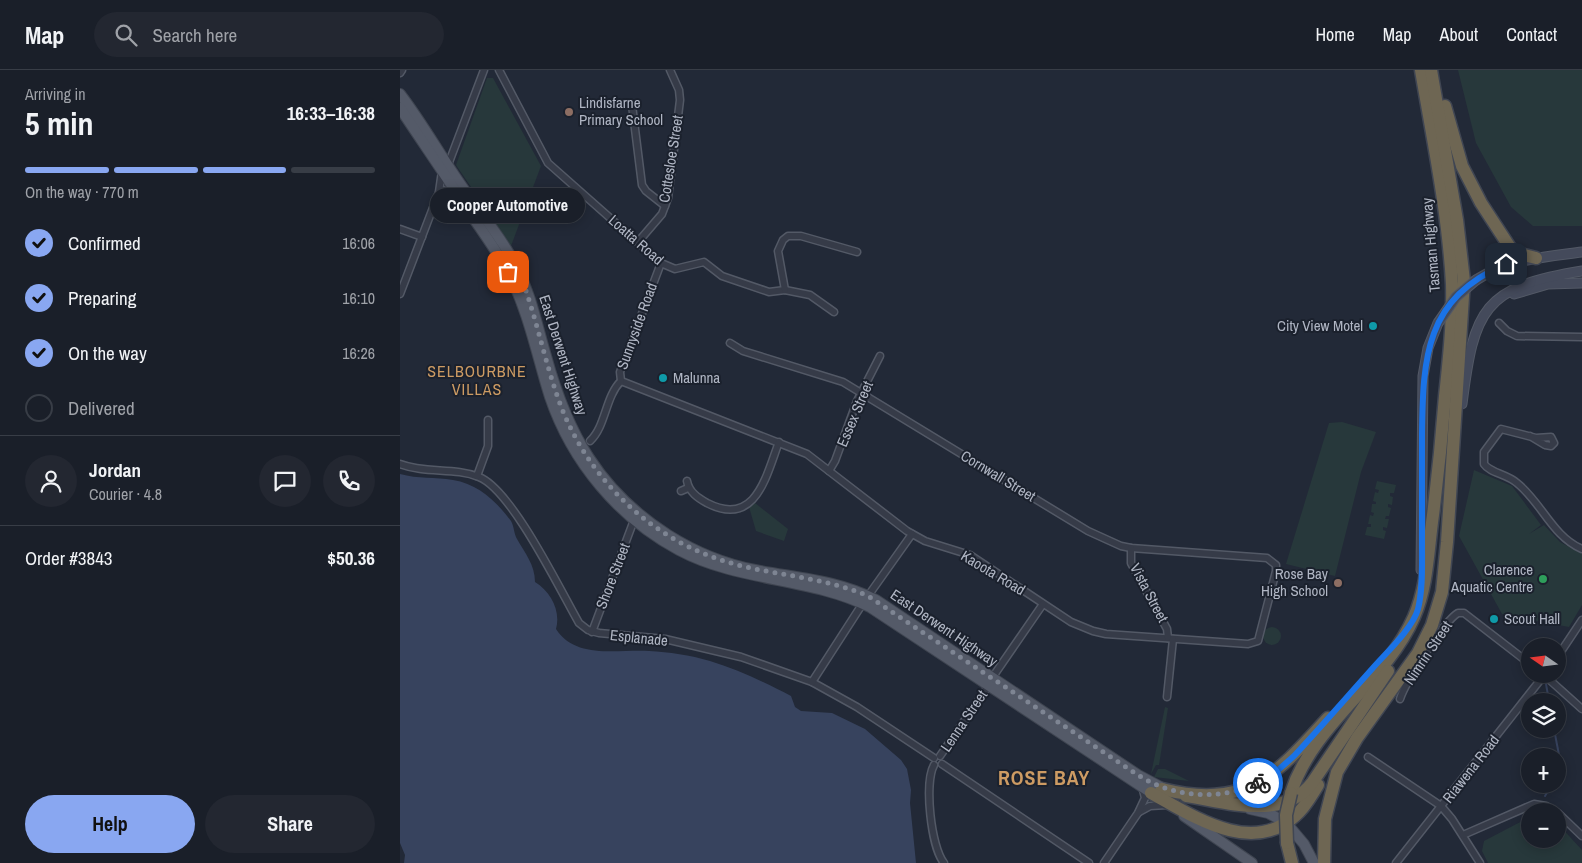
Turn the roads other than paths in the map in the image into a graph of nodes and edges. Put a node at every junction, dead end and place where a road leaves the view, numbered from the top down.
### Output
1 (484, 70) edge
2 (500, 70) edge
3 (670, 70) edge
4 (1422, 70) edge
5 (1431, 70) edge
6 (1436, 70) edge
7 (400, 94) edge
8 (632, 106) dead end
9 (400, 108) edge
10 (445, 168) junction
11 (440, 190) junction
12 (456, 192) junction
13 (665, 206) junction
14 (400, 229) edge
15 (422, 237) junction
16 (638, 242) junction
17 (497, 245) junction
18 (856, 252) dead end
19 (1582, 252) edge
20 (1536, 258) junction
21 (660, 262) junction
22 (512, 269) junction
23 (1582, 270) edge
24 (1582, 284) edge
25 (785, 290) junction
26 (400, 294) edge
27 (834, 312) dead end
28 (1498, 322) dead end
29 (1582, 336) edge
30 (1471, 342) junction
31 (730, 343) dead end
32 (880, 356) dead end
33 (621, 381) junction
34 (862, 393) junction
35 (488, 420) dead end
36 (1530, 436) dead end
37 (590, 441) dead end
38 (779, 442) junction
39 (1454, 448) junction
40 (400, 464) edge
41 (829, 471) junction
42 (477, 476) junction
43 (1438, 479) junction
44 (680, 491) dead end
45 (634, 520) junction
46 (912, 534) junction
47 (1131, 548) junction
48 (1582, 550) edge
49 (1276, 565) joint
50 (866, 600) junction
51 (1043, 604) junction
52 (1416, 613) junction
53 (1582, 620) edge
54 (592, 632) junction
55 (1171, 638) junction
56 (1566, 644) edge
57 (1521, 657) edge
58 (990, 681) junction
59 (812, 682) junction
60 (1537, 683) edge
61 (1554, 683) edge
62 (1394, 687) junction
63 (1167, 697) dead end
64 (1400, 699) dead end
65 (1582, 709) edge
66 (1368, 757) dead end
67 (936, 760) junction
68 (1139, 785) junction
69 (1157, 791) junction
70 (1186, 796) junction
71 (1169, 805) junction
72 (1441, 806) junction
73 (1521, 810) edge
74 (1138, 813) junction
75 (1566, 821) edge
76 (1463, 835) junction
77 (1582, 836) edge
78 (1327, 861) edge
79 (944, 863) edge
80 (1089, 863) edge
81 (1104, 863) edge
82 (1252, 863) edge
83 (1292, 863) edge
84 (1314, 863) edge
85 (1396, 863) edge
86 (1480, 863) edge

1 - 10 street
2 - 16 street, Loatta Road
3 - 13 street, Cottesloe Street
4 - 43 highway, Tasman Highway
5 - 39 highway, Tasman Highway
6 - 20 highway
7 - 10 main road, East Derwent Highway
8 - 13 street
9 - 10 main road, East Derwent Highway
10 - 11 street
10 - 12 main road, East Derwent Highway
10 - 17 main road, East Derwent Highway
11 - 12 street
11 - 15 street
12 - 17 main road, East Derwent Highway
13 - 16 street, Cottesloe Street
14 - 15 street
15 - 26 street
16 - 21 street, Loatta Road
17 - 22 main road, East Derwent Highway
18 - 25 street
19 - 20 main road
20 - 52 main road, bridge
21 - 25 street, Loatta Road
21 - 33 street, Sunnyside Road
22 - 45 main road, East Derwent Highway
22 - 50 main road, East Derwent Highway
23 - 30 main road
24 - 30 main road
25 - 27 street, Loatta Road
28 - 29 street
30 - 39 main road, Tasman Highway
31 - 34 street, Cornwall Street
32 - 34 street, Essex Street
33 - 37 street, Sunnyside Road
33 - 38 street, Kaoota Road
34 - 41 street, Essex Street
34 - 47 street, Cornwall Street
35 - 42 street
36 - 48 street
38 - 41 street, Kaoota Road
38 - 44 street
39 - 62 highway, Tasman Highway
40 - 42 street, Esplanade
41 - 46 street, Kaoota Road
42 - 54 street, Esplanade
43 - 52 highway, Tasman Highway
43 - 70 highway, Tasman Highway
45 - 50 main road, East Derwent Highway
45 - 54 street, Shore Street
46 - 50 street
46 - 51 street, Kaoota Road
47 - 49 street, Cornwall Street
47 - 55 street, Vista Street
49 - 55 street, Kaoota Road
50 - 58 main road, East Derwent Highway
50 - 59 street
51 - 55 street, Kaoota Road
51 - 58 street, Lenna Street
52 - 69 highway
52 - 83 highway, Tasman Highway, bridge
53 - 56 street
54 - 59 street, Esplanade
55 - 63 street
57 - 64 street, Nimrin Street
58 - 67 street, Lenna Street
58 - 68 main road, East Derwent Highway
58 - 69 main road, East Derwent Highway
59 - 67 street, Esplanade
60 - 72 street, Riawena Road
61 - 65 street
62 - 69 highway
62 - 78 highway, Tasman Highway
66 - 72 street
67 - 79 street
67 - 80 street
68 - 69 main road, East Derwent Highway
68 - 74 street
69 - 70 main road, East Derwent Highway
69 - 71 main road, East Derwent Highway
70 - 84 main road, East Derwent Highway
71 - 74 street
71 - 82 main road, East Derwent Highway
72 - 76 street
72 - 85 street, Riawena Road
73 - 76 street
74 - 81 street
75 - 77 street
76 - 86 street

